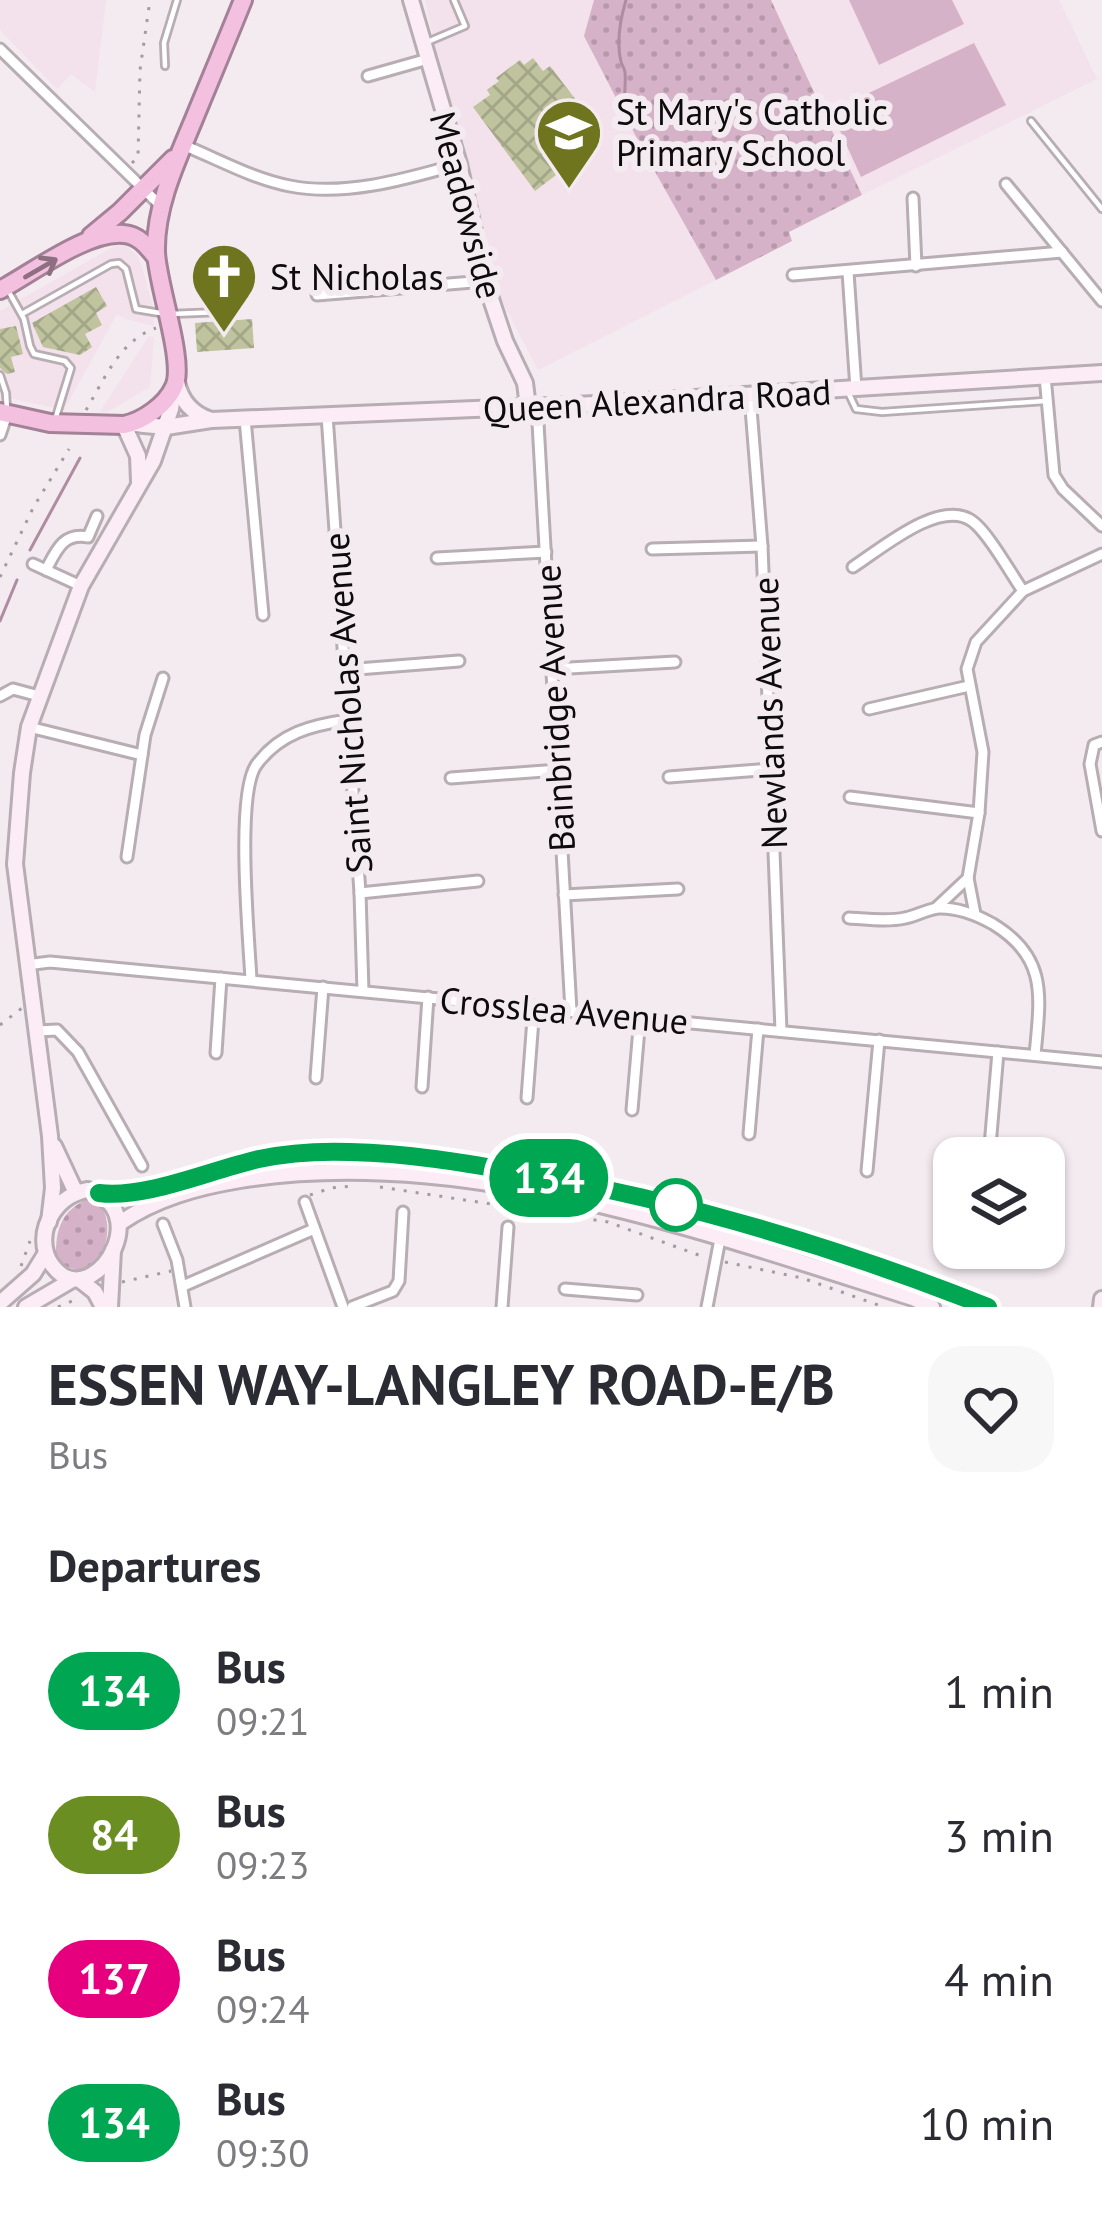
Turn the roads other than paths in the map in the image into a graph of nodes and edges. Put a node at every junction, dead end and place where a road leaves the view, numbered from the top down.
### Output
1 (177, 0) edge
2 (243, 0) edge
3 (411, 0) edge
4 (454, 0) edge
5 (0, 49) edge
6 (426, 51) junction
7 (165, 66) dead end
8 (368, 76) dead end
9 (1031, 121) dead end
10 (181, 149) junction
11 (459, 164) junction
12 (1006, 184) dead end
13 (143, 190) junction
14 (913, 197) dead end
15 (162, 207) junction
16 (1102, 209) edge
17 (81, 244) junction
18 (1062, 252) junction
19 (155, 256) junction
20 (916, 266) junction
21 (848, 272) junction
22 (793, 275) dead end
23 (485, 281) junction
24 (3, 289) edge
25 (317, 295) dead end
26 (1102, 301) edge
27 (220, 312) dead end
28 (22, 314) junction
29 (169, 314) junction
30 (1102, 373) edge
31 (0, 375) edge
32 (1045, 376) junction
33 (175, 384) junction
34 (851, 390) junction
35 (750, 396) junction
36 (1047, 401) junction
37 (533, 406) junction
38 (4, 413) edge
39 (327, 415) junction
40 (245, 419) junction
41 (212, 420) junction
42 (54, 424) junction
43 (128, 425) junction
44 (166, 427) junction
45 (0, 434) edge
46 (139, 482) junction
47 (97, 516) dead end
48 (1102, 526) edge
49 (762, 546) junction
50 (652, 549) dead end
51 (545, 552) junction
52 (1102, 554) edge
53 (437, 558) dead end
54 (33, 564) dead end
55 (853, 567) dead end
56 (46, 570) junction
57 (80, 586) junction
58 (1023, 591) junction
59 (263, 615) dead end
60 (459, 661) dead end
61 (675, 662) dead end
62 (552, 669) junction
63 (345, 670) junction
64 (163, 678) dead end
65 (969, 686) junction
66 (0, 696) edge
67 (39, 696) junction
68 (868, 709) dead end
69 (348, 720) junction
70 (29, 728) junction
71 (1102, 742) edge
72 (142, 755) junction
73 (772, 769) junction
74 (557, 770) junction
75 (669, 777) dead end
76 (451, 778) dead end
77 (850, 797) dead end
78 (979, 813) junction
79 (1102, 831) edge
80 (127, 857) dead end
81 (7, 865) edge
82 (968, 878) junction
83 (478, 881) dead end
84 (678, 889) dead end
85 (360, 893) junction
86 (565, 896) junction
87 (936, 908) junction
88 (975, 914) junction
89 (849, 918) dead end
90 (26, 964) junction
91 (221, 978) junction
92 (251, 980) junction
93 (323, 987) junction
94 (363, 991) junction
95 (428, 997) junction
96 (534, 1006) junction
97 (571, 1011) junction
98 (640, 1017) junction
99 (758, 1029) junction
100 (37, 1031) junction
101 (781, 1031) junction
102 (879, 1040) junction
103 (998, 1052) junction
104 (216, 1053) dead end
105 (1035, 1055) junction
106 (1102, 1062) edge
107 (316, 1078) dead end
108 (422, 1087) dead end
109 (527, 1098) dead end
110 (632, 1110) dead end
111 (749, 1134) dead end
112 (50, 1136) junction
113 (991, 1137) edge
114 (142, 1166) dead end
115 (867, 1172) dead end
116 (76, 1192) junction
117 (99, 1193) junction
118 (304, 1202) road end
119 (404, 1212) dead end
120 (121, 1223) junction
121 (42, 1224) junction
122 (164, 1224) dead end
123 (508, 1227) dead end
124 (314, 1229) junction
125 (720, 1239) junction
126 (113, 1250) junction
127 (46, 1253) junction
128 (80, 1285) junction
129 (182, 1286) junction
130 (565, 1289) dead end
131 (602, 1292) junction
132 (637, 1295) dead end
133 (0, 1304) edge
134 (26, 1307) edge
135 (107, 1307) edge
136 (185, 1307) edge
137 (343, 1307) edge
138 (352, 1307) edge
139 (502, 1307) edge
140 (601, 1307) edge
141 (707, 1307) edge
142 (932, 1307) edge
143 (988, 1307) edge

1 - 7 lane
2 - 10 highway
3 - 6 street, Meadowside
4 - 6 lane
5 - 13 street
6 - 8 street
6 - 11 street, Meadowside
9 - 16 lane
10 - 11 street
10 - 13 highway
10 - 15 highway
11 - 23 street, Meadowside
12 - 18 street
13 - 15 street
13 - 17 highway
14 - 20 street
15 - 19 highway
17 - 19 highway
24 -> 17 highway
18 - 20 street
18 - 26 street
19 - 29 highway
20 - 21 street
21 - 22 street
21 - 34 street
23 - 25 street
23 - 37 street, Meadowside
24 - 28 lane
27 - 29 lane
28 - 29 lane
28 - 42 lane
29 - 33 highway
30 - 32 street, Queen Alexandra Road
31 - 38 lane
32 - 34 street, Queen Alexandra Road
32 - 36 street
33 - 41 street
33 - 43 highway
33 - 44 street
34 - 35 street, Queen Alexandra Road
34 - 36 lane
35 - 37 street, Queen Alexandra Road
35 - 49 street, Newlands Avenue
36 - 48 street
37 - 39 street, Queen Alexandra Road
37 - 51 street, Bainbridge Avenue
38 - 42 highway
38 - 45 street
39 - 40 street, Queen Alexandra Road
39 - 63 street, Saint Nicholas Avenue
40 - 41 street, Queen Alexandra Road
40 - 59 street
41 - 44 street, Queen Alexandra Road
42 - 43 highway
43 - 44 street, Queen Alexandra Road
43 - 46 street
44 - 46 street
46 - 57 street
47 - 56 street
49 - 50 street
49 - 73 street, Newlands Avenue
51 - 53 street
51 - 62 street, Bainbridge Avenue
52 - 58 street
54 - 56 street
55 - 58 street
56 - 57 street
57 - 67 street
58 - 65 street
60 - 63 street
61 - 62 street
62 - 74 street, Bainbridge Avenue
63 - 69 street, Saint Nicholas Avenue
64 - 72 street
65 - 68 street
65 - 78 street
66 - 67 street
67 - 70 street
69 - 85 street, Saint Nicholas Avenue
69 - 92 street
70 - 72 street
70 - 81 street
71 - 79 street
72 - 80 street
73 - 75 street
73 - 101 street, Newlands Avenue
74 - 76 street
74 - 86 street, Bainbridge Avenue
77 - 78 street
78 - 82 street
81 - 90 street
82 - 87 street
82 - 88 street
83 - 85 street
84 - 86 street
85 - 94 street, Saint Nicholas Avenue
86 - 97 street, Bainbridge Avenue
87 - 88 street
87 - 89 street
88 - 105 street
90 - 91 street, Crosslea Avenue
90 - 100 street
91 - 92 street, Crosslea Avenue
91 - 104 street
92 - 93 street, Crosslea Avenue
93 - 94 street, Crosslea Avenue
93 - 107 street
94 - 95 street, Crosslea Avenue
95 - 96 street, Crosslea Avenue
95 - 108 street
96 - 97 street, Crosslea Avenue
96 - 109 street
97 - 98 street, Crosslea Avenue
98 - 99 street, Crosslea Avenue
98 - 110 street
99 - 101 street, Crosslea Avenue
99 - 111 street
100 - 112 street
100 - 114 street
101 - 102 street, Crosslea Avenue
102 - 103 street, Crosslea Avenue
102 - 115 street
103 - 105 street, Crosslea Avenue
103 - 113 street
105 - 106 street, Crosslea Avenue
112 - 116 street
112 - 121 street
116 - 117 street
116 - 121 street
117 - 120 street
117 - 143 street
118 - 124 street
119 - 138 street
120 - 125 street
120 - 126 street
121 - 127 street
122 - 129 street
123 - 139 street
124 - 129 street
124 - 137 street
125 - 141 street
125 - 142 street
126 - 128 street
126 - 135 street
127 - 128 street
127 - 133 street
128 - 134 street
128 - 135 street
129 - 136 street
130 - 131 street
131 - 132 street
131 - 140 street

